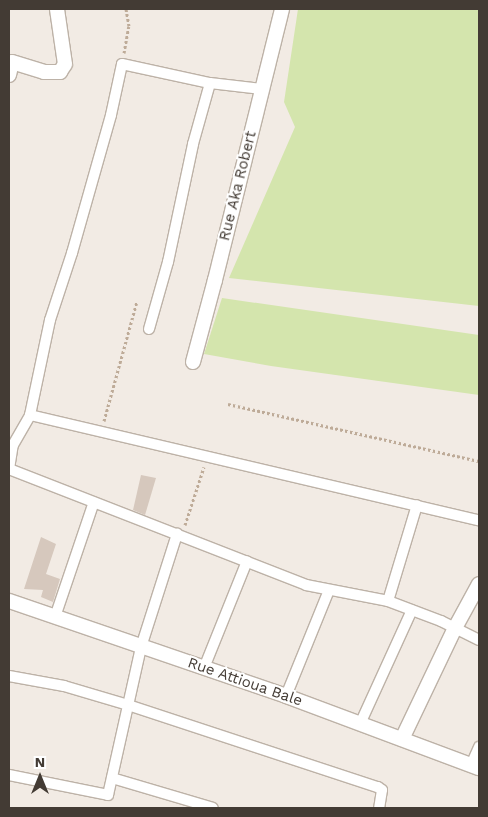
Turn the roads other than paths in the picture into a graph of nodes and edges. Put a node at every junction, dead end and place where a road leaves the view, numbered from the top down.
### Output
1 (57, 9) edge
2 (282, 9) edge
3 (10, 66) edge
4 (210, 83) junction
5 (262, 89) junction
6 (149, 329) dead end
7 (192, 362) dead end
8 (30, 415) junction
9 (9, 469) edge
10 (94, 502) junction
11 (417, 506) junction
12 (479, 520) edge
13 (179, 534) junction
14 (247, 560) junction
15 (479, 584) edge
16 (329, 590) junction
17 (9, 601) edge
18 (388, 601) junction
19 (412, 610) junction
20 (55, 617) junction
21 (455, 628) junction
22 (479, 640) edge
23 (141, 647) junction
24 (204, 668) junction
25 (9, 676) edge
26 (286, 696) junction
27 (128, 705) junction
28 (360, 724) junction
29 (402, 739) junction
30 (479, 747) edge
31 (475, 766) edge
32 (9, 775) edge
33 (112, 778) junction
34 (213, 808) edge
35 (379, 808) edge

1 - 3 street
2 - 5 street, Rue Aka Robert
4 - 5 street
4 - 6 street
4 - 8 street
5 - 7 street, Rue Aka Robert
8 - 9 street
8 - 11 street
9 - 10 street
10 - 13 street
10 - 20 street
11 - 12 street
11 - 18 street
13 - 14 street
13 - 23 street
14 - 16 street
14 - 24 street
15 - 21 street
16 - 18 street
16 - 26 street
17 - 20 street, Rue Attioua Bale
18 - 19 street
19 - 21 street
19 - 28 street
20 - 23 street, Rue Attioua Bale
21 - 22 street
21 - 29 street
23 - 24 street, Rue Attioua Bale
23 - 27 street
24 - 26 street, Rue Attioua Bale
25 - 27 street
26 - 28 street, Rue Attioua Bale
27 - 33 street
27 - 35 street
28 - 29 street, Rue Attioua Bale
29 - 31 street, Rue Attioua Bale
30 - 31 street
32 - 33 street
33 - 34 street

